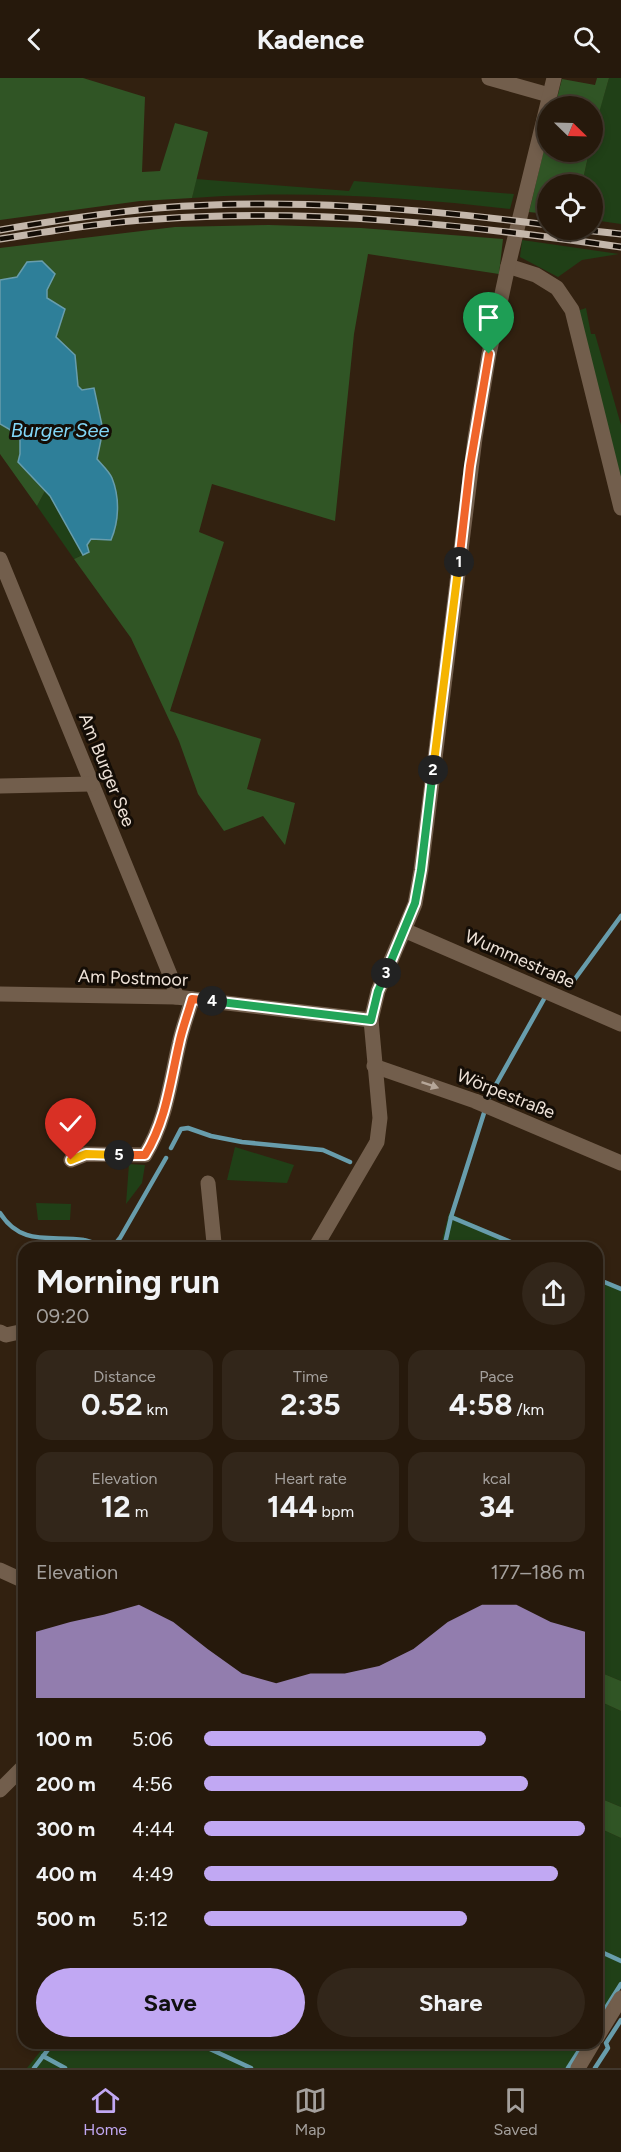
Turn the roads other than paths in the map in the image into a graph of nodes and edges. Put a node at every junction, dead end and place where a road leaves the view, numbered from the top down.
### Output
1 (489, 78) edge
2 (554, 78) edge
3 (549, 95) junction
4 (508, 266) junction
5 (621, 508) edge
6 (0, 559) edge
7 (91, 784) junction
8 (0, 786) edge
9 (404, 930) junction
10 (0, 994) edge
11 (176, 997) junction
12 (192, 999) junction
13 (371, 1020) junction
14 (621, 1024) edge
15 (374, 1066) junction
16 (71, 1160) dead end
17 (621, 1163) edge
18 (208, 1183) dead end
19 (214, 1242) edge
20 (319, 1242) edge
21 (0, 1332) edge
22 (18, 1332) edge
23 (0, 1570) edge
24 (18, 1578) edge
25 (18, 1772) edge
26 (0, 1790) edge
27 (621, 1998) edge
28 (603, 2027) edge
29 (589, 2049) edge
30 (578, 2068) edge

1 - 3 street
2 - 3 street
3 - 4 street
4 - 5 street
4 - 9 street
6 - 7 street, Am Burger See
7 - 8 street
7 - 11 street, Am Burger See
9 - 13 street
9 - 14 street, Wummestraße
10 - 11 street, Am Postmoor
11 - 12 street, Am Postmoor
12 - 13 street, Am Postmoor
12 - 16 street
13 - 15 street
15 -> 17 street, Wörpestraße
15 - 20 street
18 - 19 street
21 - 22 street
23 - 24 street
25 - 26 street
27 - 28 street
29 - 30 street

